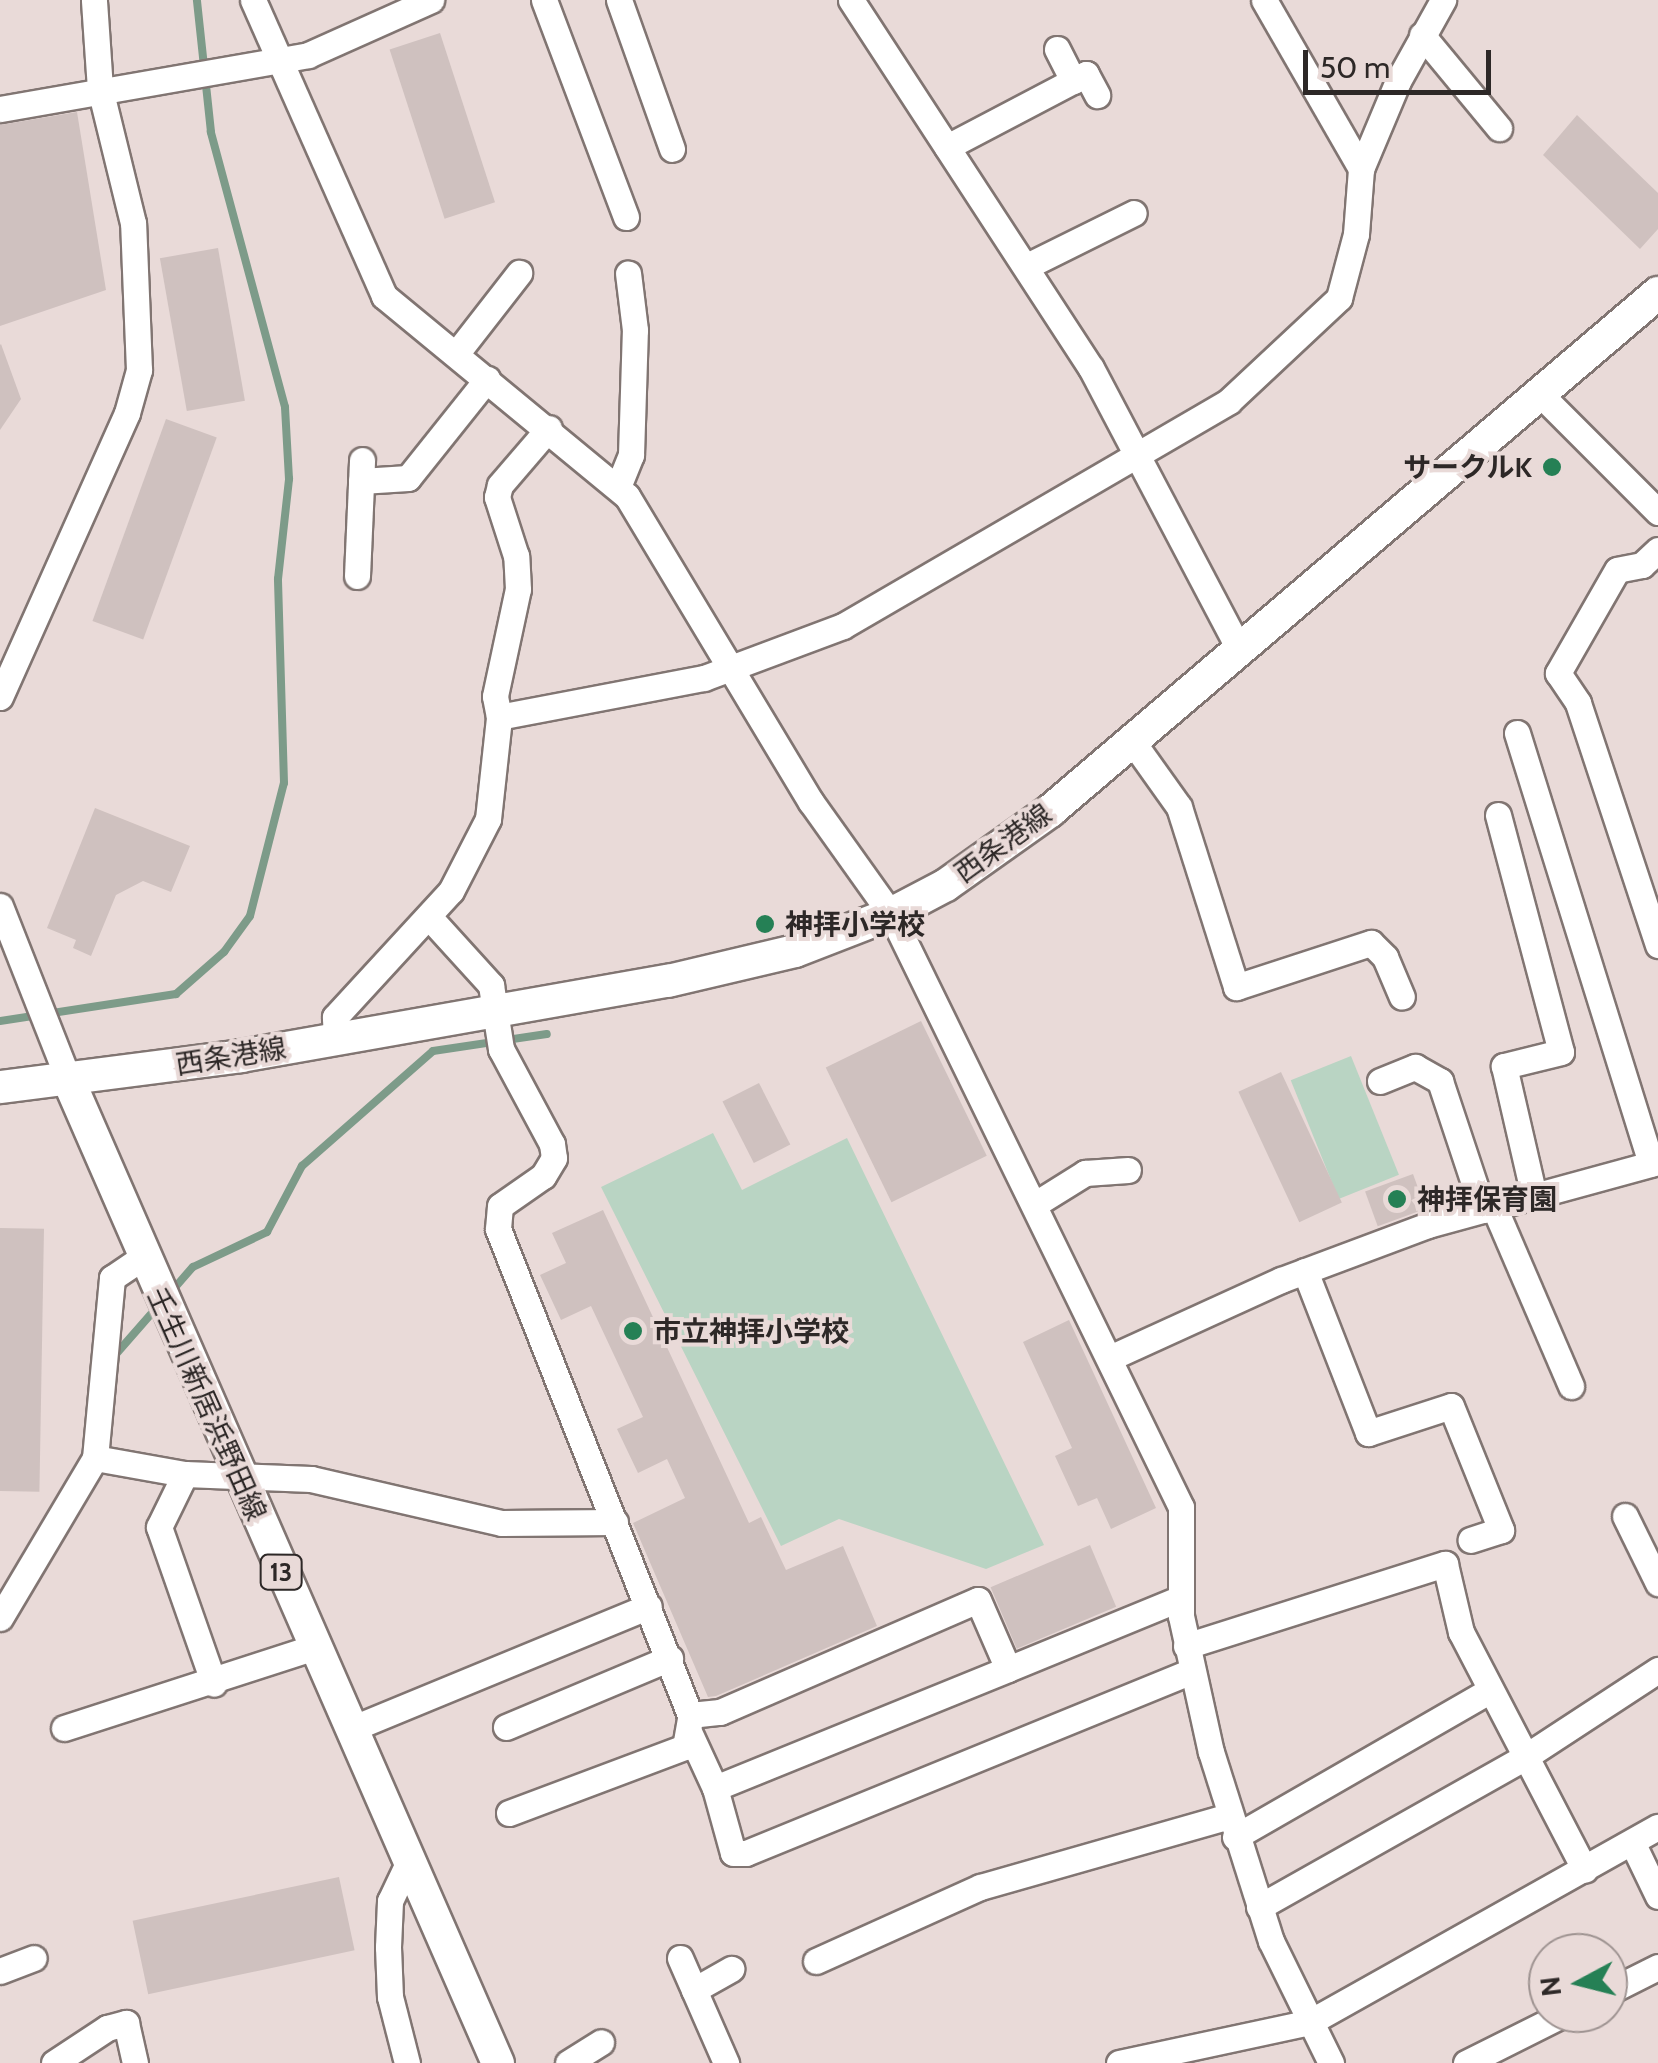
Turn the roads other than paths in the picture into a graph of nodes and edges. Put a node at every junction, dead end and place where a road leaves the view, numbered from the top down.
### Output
1 (94, 0) edge
2 (253, 0) edge
3 (432, 0) edge
4 (544, 0) edge
5 (619, 0) edge
6 (851, 0) edge
7 (1264, 0) edge
8 (1443, 0) edge
9 (1422, 35) junction
10 (1057, 49) dead end
11 (282, 61) junction
12 (1074, 81) junction
13 (100, 88) junction
14 (1096, 96) dead end
15 (0, 109) edge
16 (1498, 128) dead end
17 (948, 147) junction
18 (672, 149) dead end
19 (1361, 169) junction
20 (1134, 213) dead end
21 (626, 217) dead end
22 (1027, 266) junction
23 (519, 273) dead end
24 (628, 273) dead end
25 (1658, 293) edge
26 (456, 354) junction
27 (488, 379) junction
28 (1540, 394) junction
29 (549, 428) junction
30 (1138, 454) junction
31 (618, 487) junction
32 (1658, 512) edge
33 (1658, 550) edge
34 (358, 576) dead end
35 (1239, 650) junction
36 (731, 668) junction
37 (0, 696) edge
38 (499, 717) junction
39 (1517, 734) dead end
40 (1132, 741) junction
41 (1498, 815) dead end
42 (0, 906) edge
43 (891, 914) junction
44 (430, 918) junction
45 (1658, 945) edge
46 (1402, 996) dead end
47 (496, 1010) junction
48 (336, 1038) junction
49 (68, 1079) junction
50 (1380, 1081) dead end
51 (0, 1087) edge
52 (1655, 1163) edge
53 (1128, 1170) dead end
54 (1534, 1196) junction
55 (1038, 1204) junction
56 (1489, 1209) junction
57 (142, 1258) junction
58 (1305, 1271) junction
59 (1112, 1357) junction
60 (1572, 1386) dead end
61 (95, 1458) junction
62 (185, 1474) junction
63 (238, 1475) junction
64 (1625, 1516) dead end
65 (615, 1522) junction
66 (1471, 1540) dead end
67 (1658, 1584) edge
68 (1179, 1599) junction
69 (648, 1606) junction
70 (0, 1618) edge
71 (315, 1648) junction
72 (670, 1658) junction
73 (1189, 1659) junction
74 (1008, 1669) junction
75 (1658, 1670) edge
76 (214, 1684) junction
77 (1490, 1691) junction
78 (690, 1725) junction
79 (506, 1727) dead end
80 (64, 1728) dead end
81 (351, 1729) junction
82 (1522, 1759) junction
83 (715, 1788) junction
84 (509, 1813) dead end
85 (1232, 1826) junction
86 (1658, 1827) edge
87 (1632, 1842) junction
88 (409, 1861) junction
89 (1585, 1870) junction
90 (1658, 1896) edge
91 (1259, 1908) junction
92 (34, 1958) dead end
93 (680, 1958) dead end
94 (816, 1961) dead end
95 (1658, 1968) edge
96 (731, 1970) dead end
97 (0, 1971) edge
98 (1628, 1982) edge
99 (694, 1990) junction
100 (1310, 2022) junction
101 (1528, 2032) edge
102 (54, 2063) edge
103 (135, 2063) edge
104 (407, 2063) edge
105 (498, 2063) edge
106 (726, 2063) edge
107 (1118, 2063) edge
108 (1331, 2063) edge
109 (1466, 2063) edge

1 - 13 street
2 - 11 street
3 - 11 street
4 - 21 street
5 - 18 street
6 - 17 street
7 - 19 street
8 - 9 street
9 - 16 street
9 - 19 street
10 - 12 street
11 - 13 street
11 - 26 street
12 - 14 street
12 - 17 street
13 - 15 street
13 - 37 street
17 - 22 street
19 - 30 street
20 - 22 street
22 - 30 street
23 - 26 street
24 - 31 street
25 - 28 main road, 西条港線
26 - 27 street
27 - 29 street
27 - 34 street
28 - 32 street
28 - 35 main road, 西条港線
29 - 31 street
29 - 38 street
30 - 35 street
30 - 36 street
31 - 36 street
33 - 45 street
35 - 40 main road, 西条港線
36 - 38 street
36 - 43 street
38 - 44 street
39 - 52 street
40 - 43 main road, 西条港線
40 - 46 street
41 - 54 street
42 - 49 street
43 - 47 main road, 西条港線
43 - 55 street
44 - 47 street
44 - 48 street
47 - 48 main road, 西条港線
47 - 65 street
48 - 49 main road, 西条港線
49 - 51 main road
49 - 57 main road, 壬生川新居浜野田線 / 13
50 - 56 street
52 - 54 street
53 - 55 street
54 - 56 street
55 - 59 street
56 - 58 street
56 - 60 street
57 - 61 street
57 - 63 main road, 壬生川新居浜野田線 / 13
58 - 59 street
58 - 66 street
59 - 68 street
61 - 62 street
61 - 70 street
62 - 63 street
62 - 76 street
63 - 65 street
63 - 71 main road, 壬生川新居浜野田線 / 13
64 - 67 street
65 - 69 street
68 - 73 street
68 - 74 street
69 - 72 street
69 - 81 street
71 - 76 street
71 - 81 main road, 壬生川新居浜野田線 / 13
72 - 78 street
72 - 79 street
73 - 77 street
73 - 83 street
73 - 85 street
74 - 78 street
74 - 83 street
75 - 82 street
76 - 80 street
77 - 82 street
77 - 85 street
78 - 83 street
78 - 84 street
81 - 88 main road, 壬生川新居浜野田線 / 13
82 - 89 street
82 - 91 street
85 - 91 street
85 - 94 street
86 - 87 street
87 - 89 street
87 - 90 street
88 - 104 street
88 - 105 main road, 壬生川新居浜野田線 / 13
89 - 100 street
91 - 100 street
92 - 97 street
93 - 99 street
95 - 98 street
96 - 99 street
99 - 106 street
100 - 107 street
100 - 108 street
101 - 109 street
102 - 103 street

